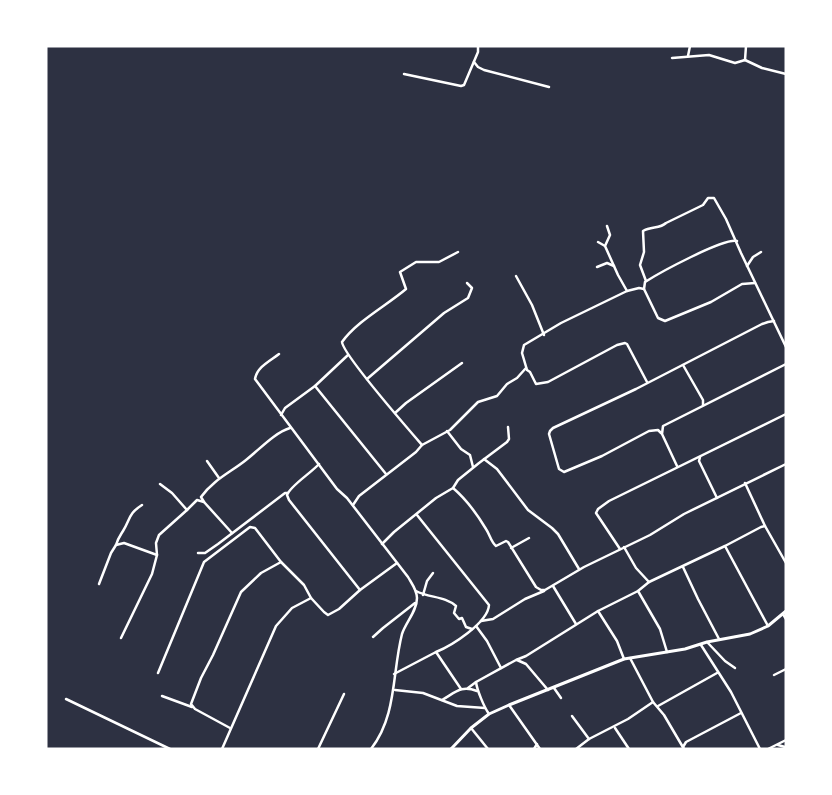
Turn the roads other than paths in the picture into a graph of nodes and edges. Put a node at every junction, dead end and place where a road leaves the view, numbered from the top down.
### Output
1 (478, 46) edge
2 (690, 46) edge
3 (746, 46) edge
4 (688, 56) junction
5 (672, 58) dead end
6 (745, 60) junction
7 (474, 62) junction
8 (404, 74) dead end
9 (786, 74) edge
10 (549, 87) dead end
11 (607, 226) dead end
12 (737, 241) junction
13 (598, 242) dead end
14 (605, 246) junction
15 (458, 252) dead end
16 (762, 252) dead end
17 (747, 266) junction
18 (597, 267) dead end
19 (614, 267) junction
20 (516, 276) dead end
21 (646, 282) junction
22 (467, 283) dead end
23 (755, 283) junction
24 (644, 290) junction
25 (627, 291) junction
26 (774, 321) junction
27 (544, 335) junction
28 (786, 347) edge
29 (279, 354) dead end
30 (348, 355) junction
31 (462, 363) dead end
32 (786, 364) edge
33 (683, 365) junction
34 (526, 368) junction
35 (367, 379) junction
36 (647, 382) junction
37 (315, 386) junction
38 (703, 405) junction
39 (395, 413) junction
40 (786, 414) edge
41 (281, 415) junction
42 (508, 426) dead end
43 (290, 428) junction
44 (447, 431) junction
45 (661, 432) junction
46 (422, 445) junction
47 (700, 457) junction
48 (484, 459) junction
49 (694, 459) junction
50 (699, 461) junction
51 (207, 462) dead end
52 (319, 464) junction
53 (786, 464) edge
54 (677, 466) junction
55 (473, 468) junction
56 (386, 474) junction
57 (219, 478) junction
58 (160, 484) dead end
59 (745, 484) junction
60 (453, 488) junction
61 (288, 492) junction
62 (201, 497) junction
63 (717, 498) junction
64 (198, 500) junction
65 (204, 502) junction
66 (142, 505) dead end
67 (352, 505) junction
68 (186, 510) junction
69 (417, 515) junction
70 (765, 526) junction
71 (232, 533) junction
72 (118, 536) junction
73 (529, 538) dead end
74 (124, 543) junction
75 (382, 544) junction
76 (116, 545) junction
77 (725, 546) junction
78 (624, 547) junction
79 (511, 548) junction
80 (620, 549) junction
81 (198, 553) dead end
82 (157, 555) junction
83 (281, 562) junction
84 (397, 563) junction
85 (786, 563) edge
86 (683, 567) junction
87 (579, 569) junction
88 (432, 573) dead end
89 (649, 582) junction
90 (99, 584) dead end
91 (554, 586) junction
92 (360, 590) junction
93 (545, 590) junction
94 (416, 591) junction
95 (638, 591) junction
96 (424, 596) junction
97 (311, 598) junction
98 (417, 601) junction
99 (598, 611) junction
100 (404, 612) junction
101 (784, 612) edge
102 (410, 618) junction
103 (786, 619) edge
104 (481, 621) junction
105 (576, 624) junction
106 (768, 626) junction
107 (475, 629) junction
108 (373, 637) dead end
109 (121, 638) dead end
110 (720, 640) junction
111 (708, 642) junction
112 (701, 645) junction
113 (436, 652) junction
114 (667, 652) junction
115 (526, 656) junction
116 (630, 658) junction
117 (624, 659) junction
118 (516, 660) junction
119 (526, 664) junction
120 (502, 668) junction
121 (735, 668) dead end
122 (786, 669) edge
123 (158, 673) dead end
124 (717, 673) junction
125 (394, 674) junction
126 (774, 675) dead end
127 (476, 682) junction
128 (468, 688) junction
129 (554, 688) junction
130 (461, 689) junction
131 (394, 690) junction
132 (548, 690) junction
133 (477, 691) junction
134 (344, 694) dead end
135 (162, 696) dead end
136 (561, 698) dead end
137 (66, 699) dead end
138 (442, 700) junction
139 (653, 702) junction
140 (508, 705) junction
141 (658, 706) junction
142 (192, 707) junction
143 (485, 708) junction
144 (741, 713) junction
145 (489, 714) junction
146 (572, 716) dead end
147 (230, 728) junction
148 (471, 728) junction
149 (614, 728) junction
150 (589, 739) junction
151 (785, 741) edge
152 (679, 742) junction
153 (686, 742) junction
154 (537, 744) junction
155 (777, 745) junction
156 (785, 747) edge
157 (683, 748) edge
158 (170, 749) edge
159 (222, 749) edge
160 (318, 749) edge
161 (371, 749) edge
162 (451, 749) edge
163 (488, 749) edge
164 (534, 749) edge
165 (540, 749) edge
166 (576, 749) edge
167 (629, 749) edge
168 (760, 749) edge
169 (768, 749) edge

1 - 7 street
2 - 4 street
3 - 6 street
4 - 5 street
4 - 6 street
6 - 9 street
7 - 8 street
7 - 10 street
11 - 14 street
12 - 17 street
12 - 21 street
12 - 21 street
13 - 14 street
14 - 19 street
15 - 30 street
16 - 17 street
17 - 23 street
18 - 19 street
19 - 25 street
20 - 27 street
21 - 24 street
22 - 35 street
23 - 24 street
23 - 26 street
24 - 25 street
25 - 27 street
26 - 28 street
26 - 33 street
27 - 34 street
29 - 41 street
30 - 35 street
30 - 37 street
31 - 39 street
32 - 38 street
33 - 36 street
33 - 38 street
34 - 36 street
34 - 44 street
35 - 39 street
36 - 45 street
37 - 41 street
37 - 56 street
38 - 45 street
39 - 46 street
40 - 47 street
41 - 43 street
42 - 48 street
43 - 52 street
43 - 57 street
44 - 46 street
44 - 55 street
45 - 54 street
46 - 56 street
47 - 49 street
47 - 50 street
48 - 55 street
48 - 87 street
49 - 50 street
49 - 54 street
50 - 63 street
51 - 57 street
52 - 61 street
52 - 67 street
53 - 59 street
54 - 80 street
55 - 60 street
56 - 67 street
57 - 62 street
58 - 68 street
59 - 63 street
59 - 70 street
60 - 69 street
60 - 79 street
61 - 71 street
61 - 92 street
62 - 64 street
62 - 65 street
63 - 78 street
64 - 65 street
64 - 68 street
65 - 71 street
66 - 72 street
67 - 75 street
68 - 82 street
69 - 75 street
69 - 104 street
70 - 77 street
70 - 85 street
71 - 81 street
72 - 74 street
72 - 76 street
73 - 79 street
74 - 76 street
74 - 82 street
75 - 84 street
76 - 90 street
77 - 86 street
77 - 106 street
78 - 80 street
78 - 89 street
79 - 93 street
80 - 87 street
82 - 109 street
83 - 97 street
83 - 123 street
83 - 142 street
84 - 92 street
84 - 94 street
86 - 89 street
86 - 110 street
87 - 91 street
88 - 96 street
89 - 95 street
91 - 93 street
91 - 105 street
92 - 97 street
93 - 104 street
94 - 96 street
94 - 98 street
95 - 99 street
95 - 114 street
96 - 98 street
96 - 107 street
97 - 147 street
98 - 100 street
98 - 102 street
99 - 105 street
99 - 117 street
100 - 102 street
100 - 108 street
101 - 103 street
101 - 106 street
102 - 125 street
104 - 107 street
105 - 115 street
106 - 110 street
107 - 113 street
107 - 120 street
110 - 111 street
111 - 112 street
111 - 121 street
112 - 114 street
112 - 124 street
113 - 125 street
113 - 130 street
114 - 116 street
115 - 118 street
115 - 119 street
116 - 117 street
116 - 139 street
117 - 129 street
118 - 119 street
118 - 120 street
119 - 132 street
120 - 127 street
122 - 126 street
124 - 141 street
124 - 144 street
125 - 131 street
127 - 128 street
127 - 133 street
128 - 130 street
128 - 133 street
129 - 132 street
129 - 136 street
130 - 138 street
131 - 138 street
131 - 161 street
132 - 140 street
133 - 143 street
134 - 160 street
135 - 142 street
137 - 158 street
138 - 143 street
139 - 141 street
139 - 149 street
140 - 145 street
140 - 154 street
141 - 152 street
142 - 147 street
143 - 145 street
144 - 153 street
144 - 168 street
145 - 148 street
146 - 150 street
147 - 159 street
148 - 162 street
148 - 163 street
149 - 150 street
149 - 167 street
150 - 166 street
151 - 155 street
151 - 156 street
152 - 153 street
152 - 157 street
153 - 157 street
154 - 164 street
154 - 165 street
155 - 156 street
155 - 169 street

